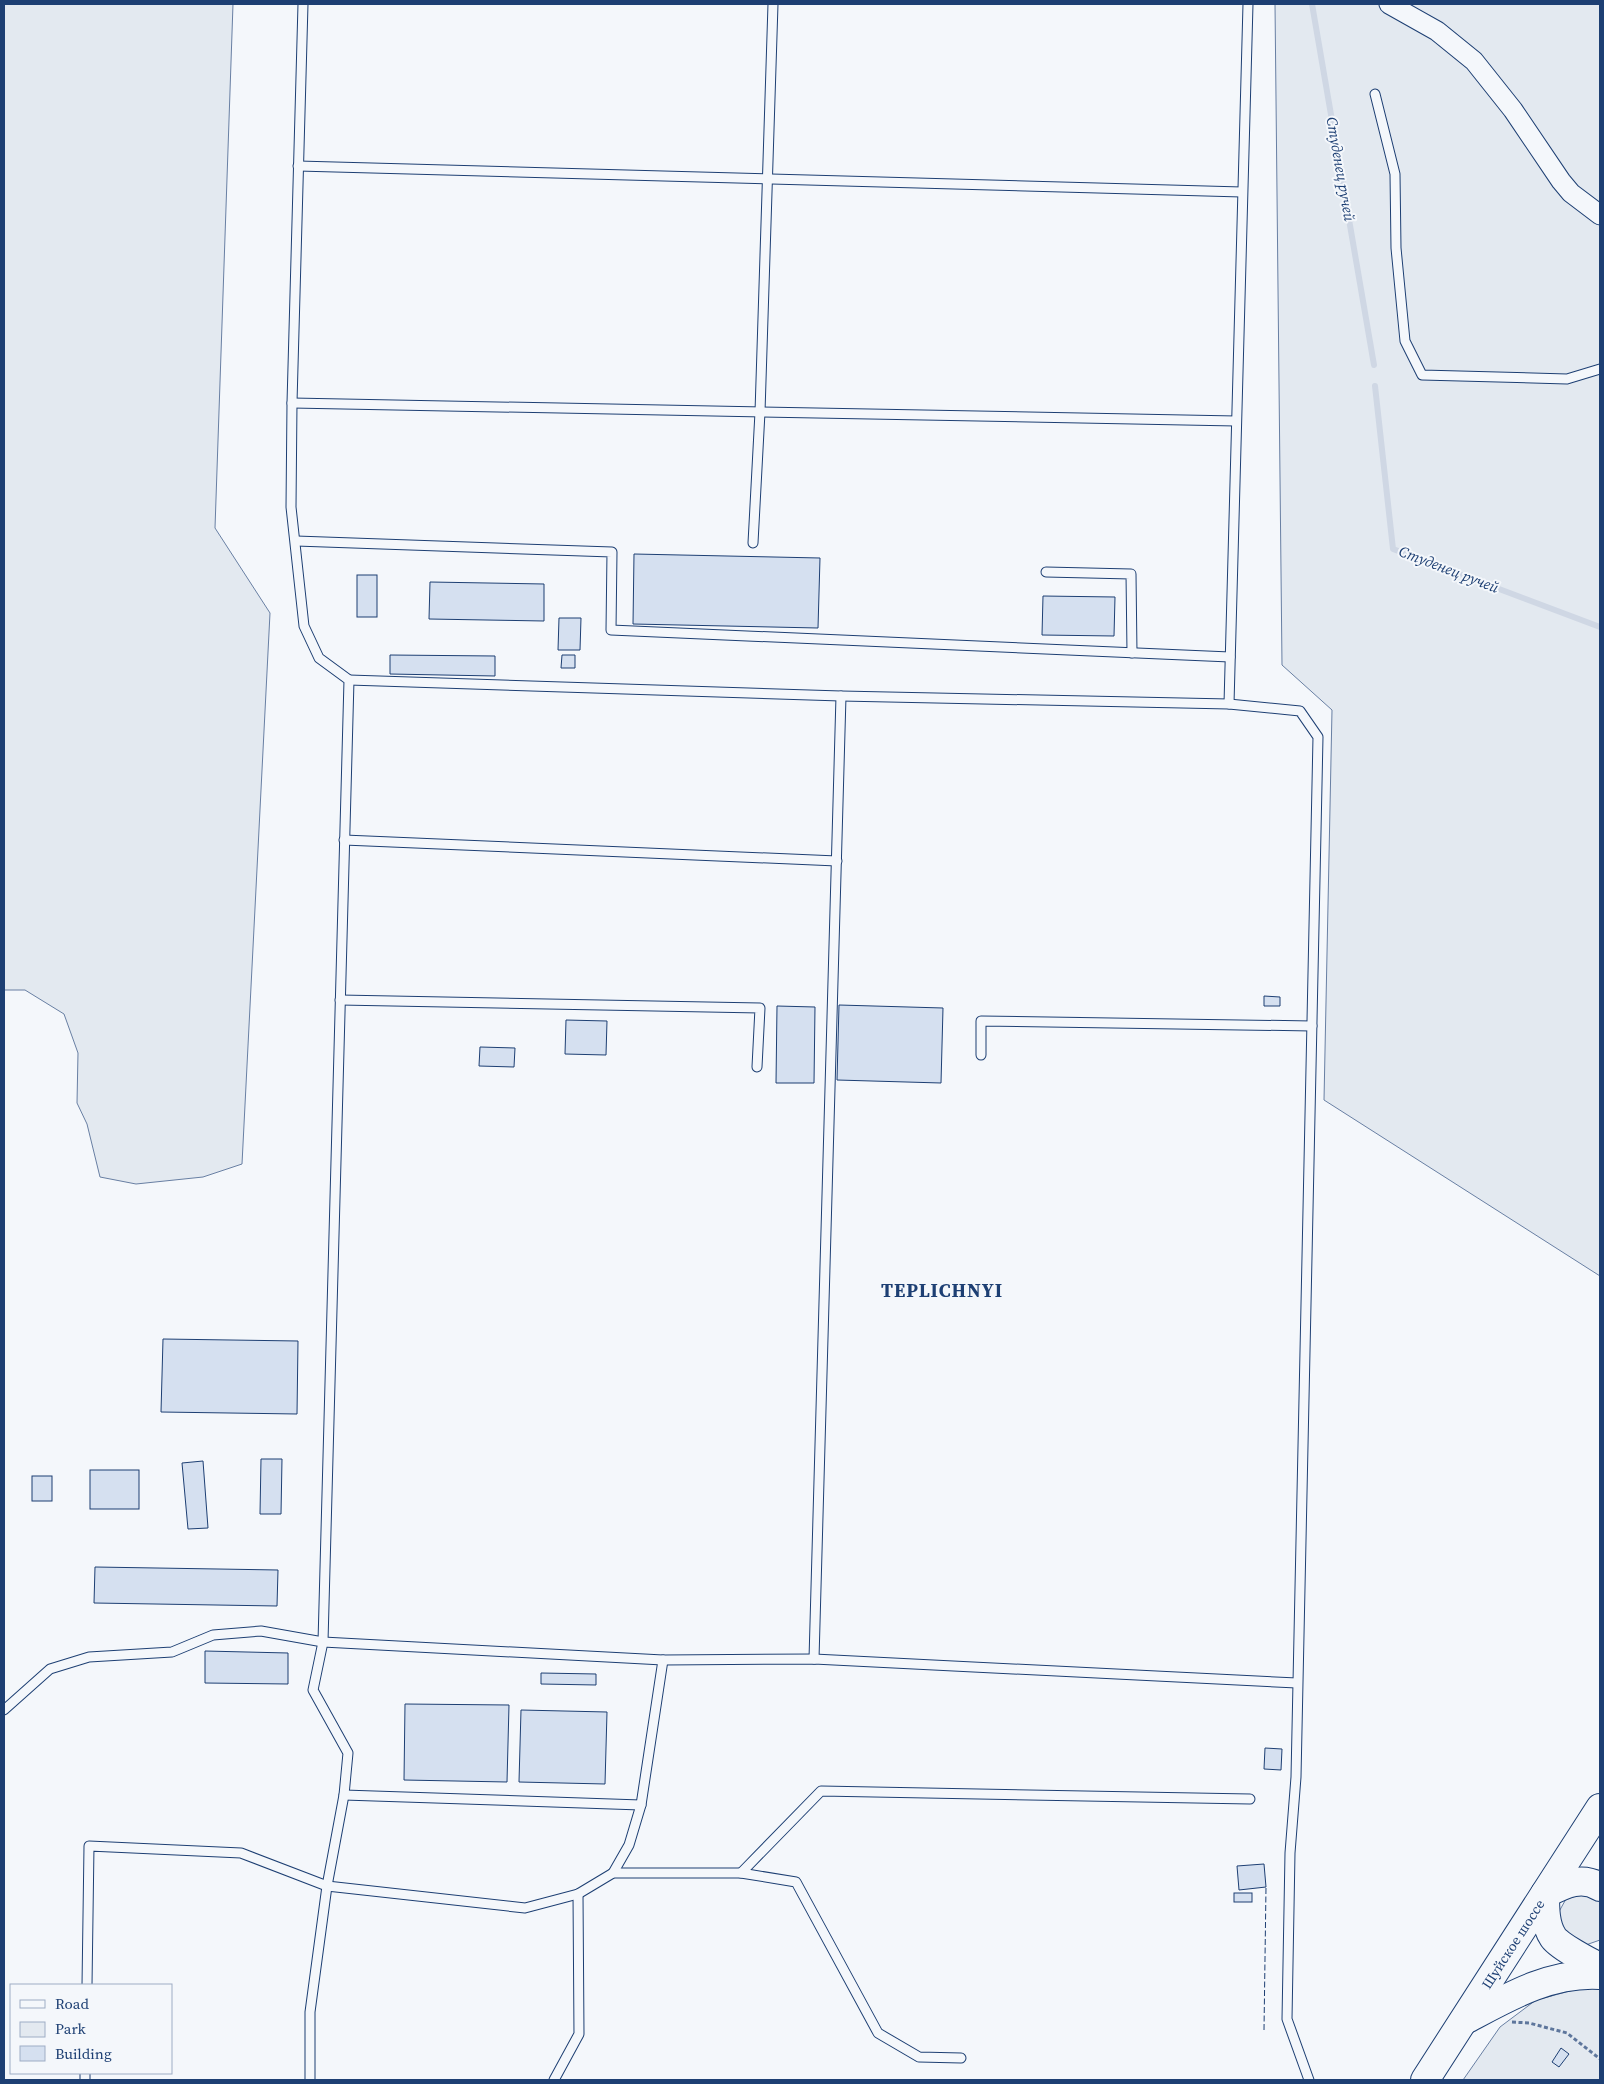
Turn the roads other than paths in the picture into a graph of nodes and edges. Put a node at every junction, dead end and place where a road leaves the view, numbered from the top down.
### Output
1 (303, 4) edge
2 (772, 4) edge
3 (1248, 4) edge
4 (1389, 4) edge
5 (1375, 94) dead end
6 (298, 166) junction
7 (768, 180) junction
8 (1242, 192) junction
9 (1600, 215) edge
10 (1600, 369) edge
11 (292, 403) junction
12 (760, 412) junction
13 (1236, 422) junction
14 (296, 541) junction
15 (753, 543) dead end
16 (1046, 572) dead end
17 (1132, 653) junction
18 (1230, 657) junction
19 (349, 680) junction
20 (841, 696) junction
21 (1229, 704) junction
22 (344, 840) junction
23 (837, 861) junction
24 (340, 1000) junction
25 (1312, 1026) junction
26 (981, 1055) dead end
27 (757, 1067) dead end
28 (322, 1642) junction
29 (814, 1659) junction
30 (663, 1660) junction
31 (1298, 1683) junction
32 (4, 1710) edge
33 (344, 1795) junction
34 (1250, 1799) dead end
35 (641, 1805) junction
36 (1600, 1808) edge
37 (613, 1873) junction
38 (742, 1873) junction
39 (326, 1886) junction
40 (1600, 1887) edge
41 (578, 1894) junction
42 (1545, 1894) junction
43 (1600, 1967) edge
44 (1600, 1975) edge
45 (87, 1984) edge
46 (1464, 2020) junction
47 (961, 2058) dead end
48 (310, 2080) edge
49 (554, 2080) edge
50 (1309, 2080) edge
51 (1425, 2080) edge

1 - 6 lane
2 - 7 lane
3 - 8 lane
4 - 9 street
5 - 10 lane
6 - 7 lane
6 - 11 lane
7 - 8 lane
7 - 12 lane
8 - 13 lane
11 - 12 lane
11 - 14 lane
12 - 13 lane
12 - 15 lane
13 - 18 lane
14 - 17 lane
14 - 19 lane
16 - 17 lane
17 - 18 lane
18 - 21 lane
19 - 20 lane
19 - 22 lane
20 - 21 lane
20 - 23 lane
21 - 25 lane
22 - 23 lane
22 - 24 lane
23 - 29 lane
24 - 27 lane
24 - 28 lane
25 - 26 lane
25 - 31 lane
28 - 30 lane
28 - 32 lane
28 - 33 lane
29 - 30 lane
29 - 31 lane
30 - 35 lane
31 - 50 lane
33 - 35 lane
33 - 39 lane
34 - 38 lane
35 - 37 lane
36 - 42 main road, Шуйское шоссе
37 - 38 lane
37 - 41 lane
38 - 47 lane
39 - 41 lane
39 - 45 lane
39 - 48 lane
40 - 42 main road
41 - 49 lane
42 - 43 main road
42 - 46 main road, Шуйское шоссе
44 - 46 main road
46 - 51 main road, Шуйское шоссе

